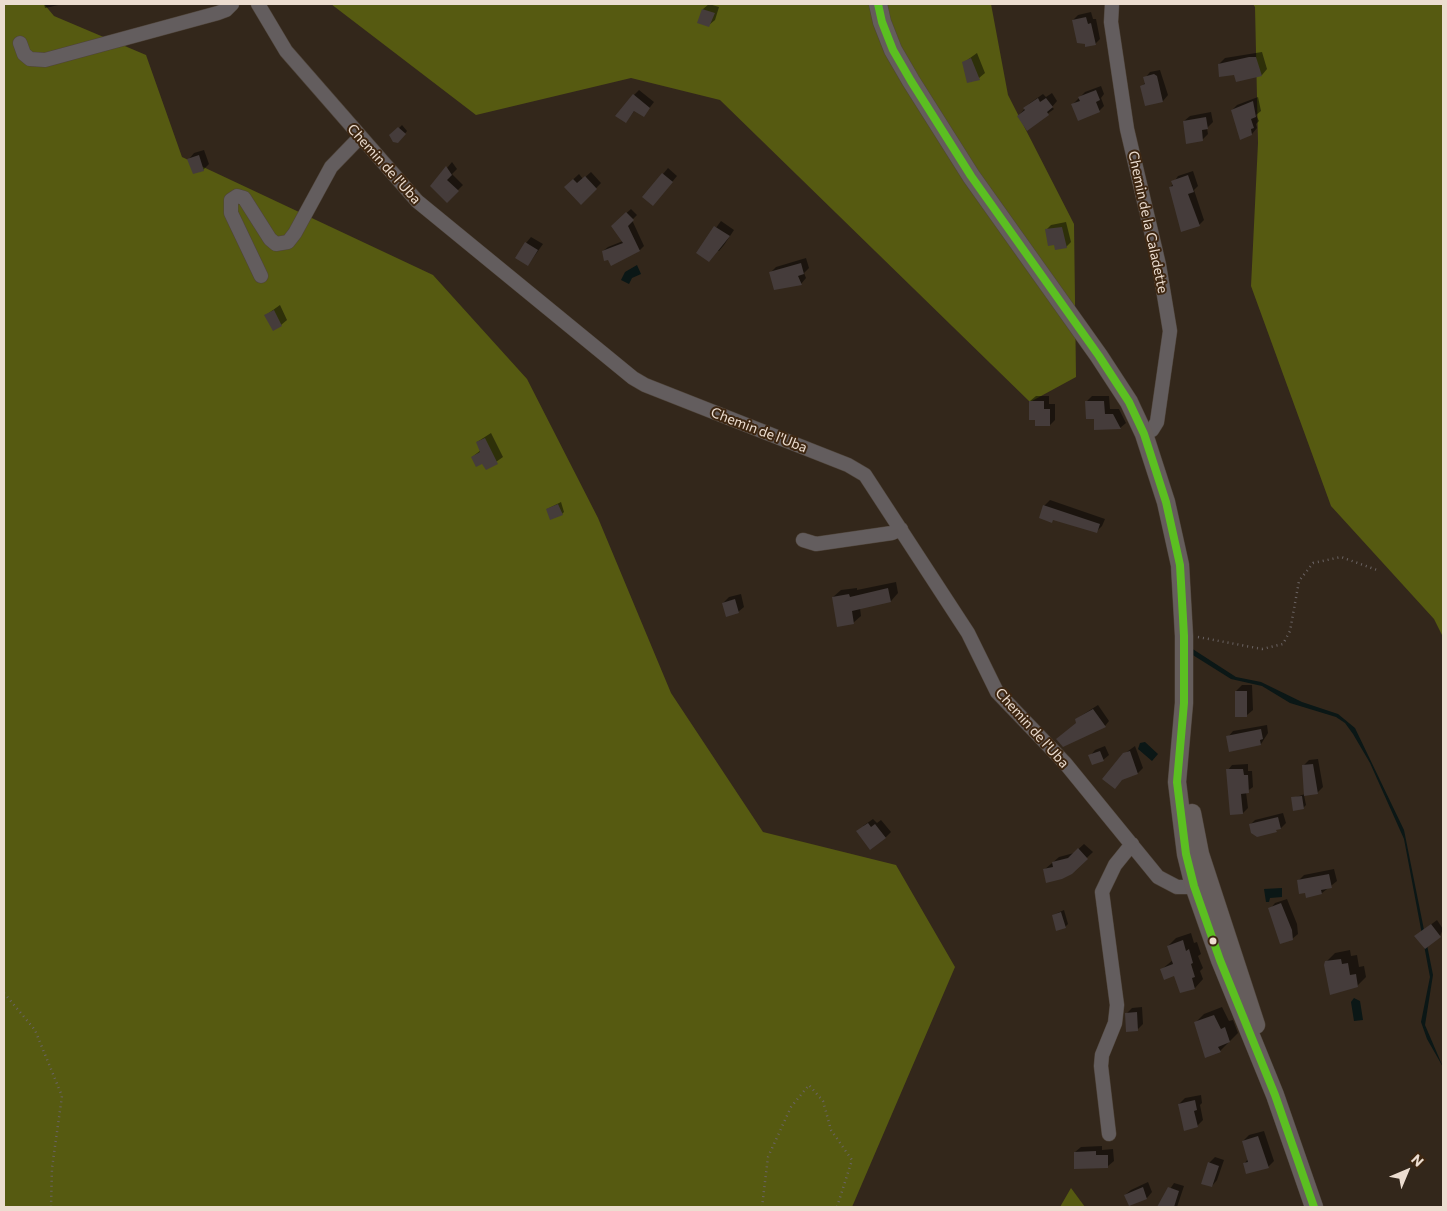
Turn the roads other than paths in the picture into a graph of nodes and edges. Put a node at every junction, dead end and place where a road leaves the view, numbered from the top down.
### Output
1 (232, 4) edge
2 (258, 4) edge
3 (878, 4) edge
4 (1112, 4) edge
5 (20, 43) dead end
6 (360, 137) junction
7 (261, 276) dead end
8 (1144, 434) junction
9 (901, 529) junction
10 (803, 540) dead end
11 (1132, 844) junction
12 (1202, 884) junction
13 (1109, 1134) dead end
14 (1314, 1207) edge

1 - 5 street
2 - 6 street, Chemin de l'Uba
3 - 8 main road
4 - 8 street, Chemin de la Caladette
6 - 7 street
6 - 9 street, Chemin de l'Uba
8 - 12 main road
9 - 10 street
9 - 11 street, Chemin de l'Uba
11 - 12 street, Chemin de l'Uba
11 - 13 street
12 - 14 main road

